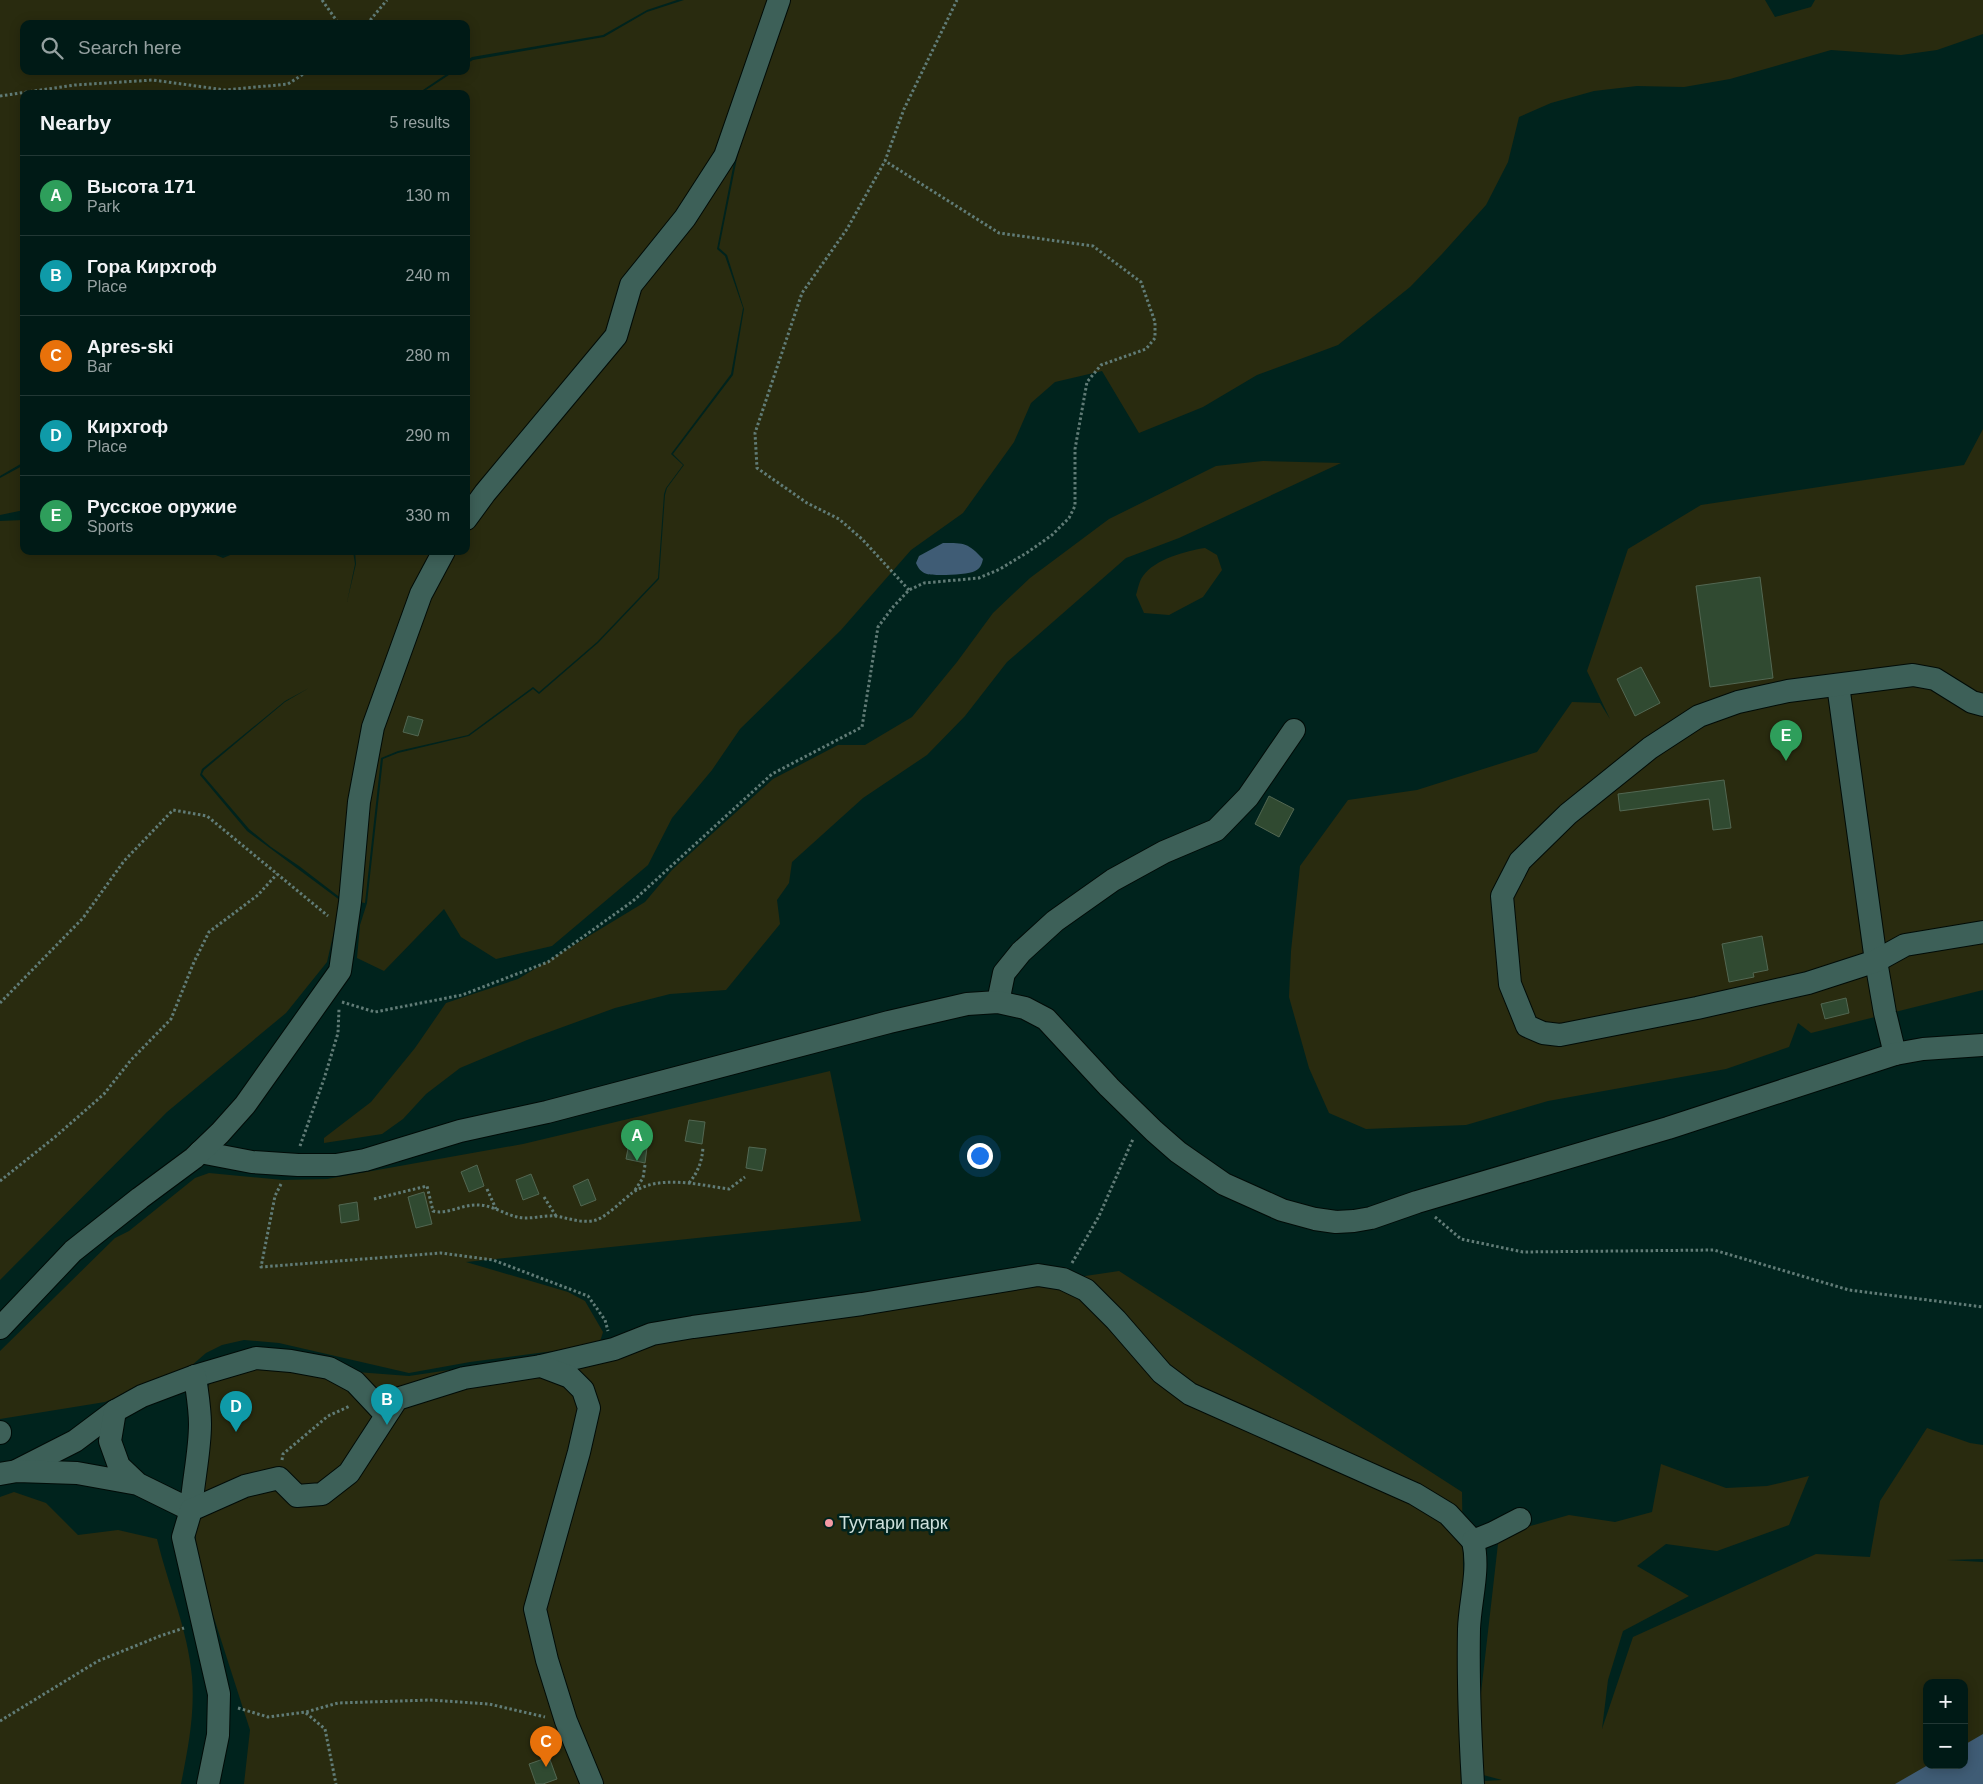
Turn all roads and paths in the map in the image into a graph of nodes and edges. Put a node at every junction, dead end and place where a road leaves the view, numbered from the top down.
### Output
1 (322, 0) edge
2 (387, 0) edge
3 (779, 0) edge
4 (957, 0) edge
5 (335, 20) edge
6 (370, 20) edge
7 (302, 75) edge
8 (41, 90) edge
9 (225, 90) edge
10 (225, 90) edge
11 (20, 93) edge
12 (0, 96) edge
13 (885, 161) junction
14 (470, 514) edge
15 (442, 555) edge
16 (909, 590) junction
17 (1838, 685) junction
18 (1983, 705) edge
19 (1294, 730) dead end
20 (277, 874) junction
21 (346, 931) junction
22 (1983, 932) edge
23 (1876, 961) junction
24 (340, 971) junction
25 (322, 995) junction
26 (998, 1002) junction
27 (0, 1003) edge
28 (1983, 1045) edge
29 (1896, 1054) junction
30 (1141, 1117) junction
31 (703, 1147) dead end
32 (200, 1152) junction
33 (645, 1165) dead end
34 (288, 1172) junction
35 (745, 1177) dead end
36 (0, 1181) edge
37 (689, 1184) junction
38 (486, 1188) dead end
39 (635, 1191) junction
40 (544, 1197) dead end
41 (374, 1199) dead end
42 (1417, 1202) junction
43 (496, 1209) junction
44 (556, 1216) junction
45 (1063, 1279) junction
46 (1983, 1307) edge
47 (0, 1328) edge
48 (614, 1349) junction
49 (541, 1366) junction
50 (195, 1376) junction
51 (383, 1410) junction
52 (115, 1411) junction
53 (8, 1472) edge
54 (280, 1478) junction
55 (138, 1484) junction
56 (191, 1510) junction
57 (1520, 1519) dead end
58 (1473, 1541) junction
59 (202, 1623) junction
60 (219, 1694) junction
61 (306, 1712) junction
62 (0, 1721) edge
63 (566, 1721) junction
64 (208, 1784) edge
65 (336, 1784) edge
66 (592, 1784) edge
67 (1473, 1784) edge

1 - 5 path
2 - 6 path
3 - 14 street
4 - 13 path
7 - 10 path
8 - 9 path
11 - 12 path
13 - 16 path
13 - 16 path
15 - 21 street
16 - 25 path
17 - 18 street
17 - 23 street
17 - 23 street
19 - 26 street
20 - 21 path
20 - 27 path
20 - 36 path
21 - 24 street
22 - 23 street
23 - 29 street
24 - 25 street
24 - 34 path
25 - 32 street
26 - 30 street
26 - 34 street
28 - 29 street
29 - 42 street
30 - 42 street
30 - 45 path
31 - 37 path
32 - 34 street
32 - 47 street
33 - 39 path
34 - 48 path
35 - 37 path
37 - 39 path
38 - 43 path
39 - 44 path
40 - 44 path
41 - 43 path
42 - 46 path
43 - 44 path
45 - 48 street
45 - 58 street
48 - 49 street
49 - 51 street
49 - 63 street
50 - 51 street
50 - 52 street
50 - 56 street
51 - 54 path
51 - 54 street
52 - 53 street
52 - 55 street
53 - 55 street
54 - 56 street
55 - 56 street
56 - 59 street
57 - 58 street
58 - 67 street
59 - 60 street
59 - 62 path
60 - 61 path
60 - 64 street
61 - 63 path
61 - 65 path
63 - 66 street

